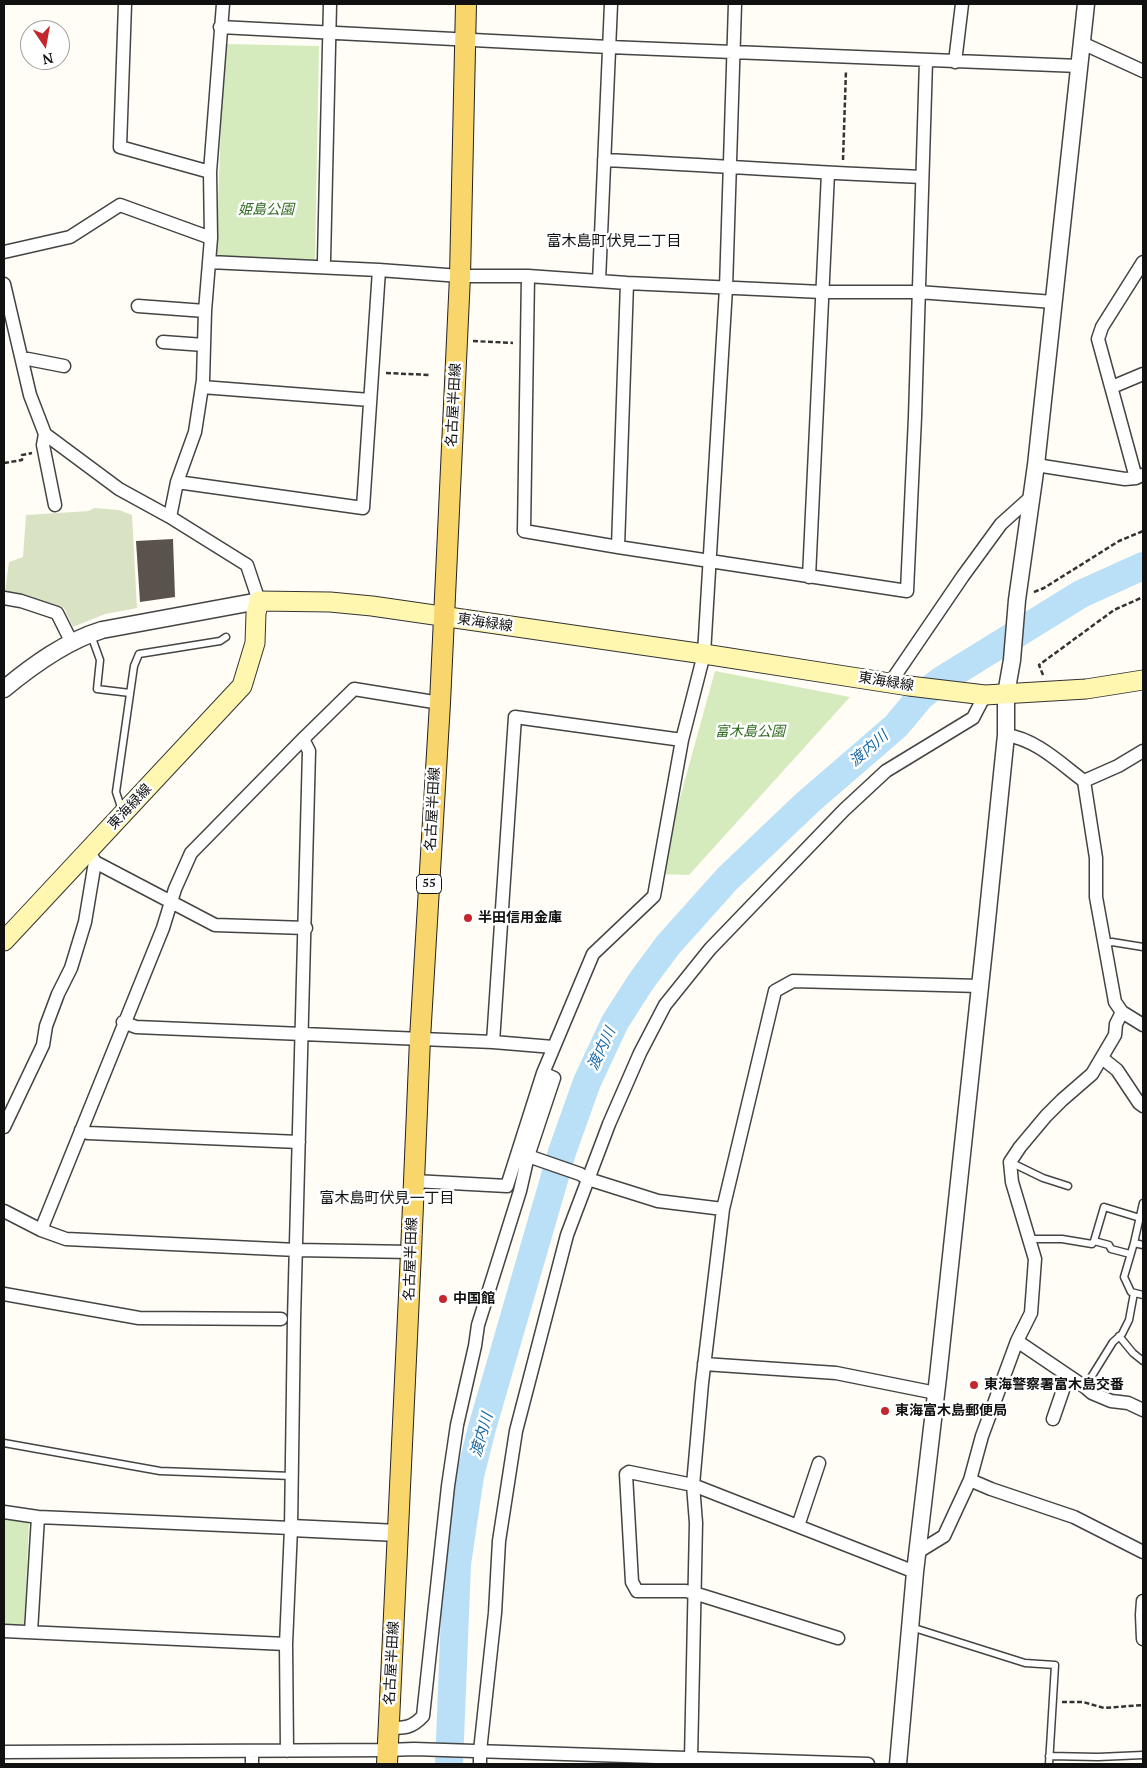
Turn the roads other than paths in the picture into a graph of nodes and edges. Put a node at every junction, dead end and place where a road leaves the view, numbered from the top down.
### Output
1 (125, 4) edge
2 (222, 4) edge
3 (330, 4) edge
4 (466, 4) edge
5 (611, 4) edge
6 (736, 4) edge
7 (962, 4) edge
8 (1086, 4) edge
9 (220, 27) junction
10 (329, 33) junction
11 (464, 39) junction
12 (1082, 43) junction
13 (609, 47) junction
14 (733, 51) junction
15 (926, 61) junction
16 (955, 62) junction
17 (1079, 66) junction
18 (1143, 71) edge
19 (604, 160) junction
20 (730, 166) junction
21 (210, 172) junction
22 (828, 173) junction
23 (922, 177) junction
24 (211, 238) junction
25 (4, 252) edge
26 (324, 260) dead end
27 (209, 262) junction
28 (1143, 262) edge
29 (379, 270) junction
30 (1140, 273) edge
31 (460, 276) junction
32 (528, 276) junction
33 (599, 282) junction
34 (627, 283) junction
35 (4, 284) edge
36 (726, 288) junction
37 (822, 292) junction
38 (918, 292) junction
39 (1054, 302) junction
40 (138, 306) dead end
41 (205, 311) junction
42 (163, 342) dead end
43 (204, 345) junction
44 (22, 360) junction
45 (64, 366) dead end
46 (1143, 374) edge
47 (202, 387) junction
48 (1112, 387) junction
49 (370, 400) junction
50 (45, 434) junction
51 (1036, 464) junction
52 (1139, 476) edge
53 (177, 482) junction
54 (1031, 497) junction
55 (55, 505) dead end
56 (170, 517) junction
57 (618, 547) junction
58 (710, 560) junction
59 (809, 576) junction
60 (4, 598) edge
61 (259, 601) junction
62 (444, 617) junction
63 (90, 634) junction
64 (226, 637) dead end
65 (72, 642) junction
66 (704, 654) junction
67 (1143, 680) edge
68 (890, 683) junction
69 (4, 689) edge
70 (130, 693) junction
71 (1006, 694) junction
72 (986, 695) junction
73 (440, 703) junction
74 (1006, 735) junction
75 (303, 739) junction
76 (682, 740) junction
77 (1143, 752) edge
78 (1084, 781) junction
79 (124, 813) junction
80 (92, 856) junction
81 (171, 902) junction
82 (306, 928) junction
83 (4, 941) edge
84 (1104, 944) junction
85 (1143, 947) edge
86 (980, 986) junction
87 (1122, 1012) junction
88 (124, 1022) junction
89 (1143, 1025) edge
90 (302, 1034) junction
91 (420, 1039) junction
92 (493, 1042) junction
93 (553, 1047) junction
94 (1102, 1058) junction
95 (543, 1073) junction
96 (1143, 1106) edge
97 (4, 1127) edge
98 (81, 1130) junction
99 (299, 1142) junction
100 (528, 1156) junction
101 (1010, 1162) junction
102 (584, 1177) junction
103 (414, 1181) junction
104 (1068, 1186) dead end
105 (1143, 1203) edge
106 (723, 1209) junction
107 (4, 1212) edge
108 (1140, 1218) junction
109 (41, 1230) junction
110 (1030, 1239) junction
111 (1094, 1241) junction
112 (1134, 1243) junction
113 (1143, 1245) edge
114 (297, 1250) junction
115 (411, 1252) junction
116 (1130, 1254) junction
117 (1134, 1293) junction
118 (4, 1294) edge
119 (1143, 1295) edge
120 (281, 1319) dead end
121 (1119, 1336) junction
122 (1017, 1341) junction
123 (1143, 1361) edge
124 (704, 1364) junction
125 (1063, 1372) junction
126 (1085, 1387) junction
127 (936, 1392) junction
128 (1143, 1410) edge
129 (1053, 1420) dead end
130 (4, 1443) edge
131 (819, 1464) dead end
132 (292, 1476) junction
133 (970, 1480) junction
134 (693, 1485) junction
135 (4, 1512) edge
136 (38, 1517) junction
137 (798, 1526) junction
138 (291, 1528) junction
139 (398, 1533) junction
140 (918, 1552) junction
141 (1143, 1552) edge
142 (915, 1572) junction
143 (694, 1593) junction
144 (1143, 1600) edge
145 (911, 1627) junction
146 (4, 1631) edge
147 (31, 1632) junction
148 (838, 1638) dead end
149 (1143, 1639) edge
150 (286, 1644) junction
151 (388, 1728) junction
152 (252, 1751) junction
153 (287, 1751) junction
154 (480, 1751) junction
155 (4, 1752) edge
156 (1143, 1755) edge
157 (1049, 1756) junction
158 (387, 1757) edge
159 (85, 1758) edge
160 (693, 1761) edge
161 (252, 1764) edge
162 (480, 1764) edge
163 (868, 1764) edge
164 (898, 1764) edge
165 (1049, 1764) edge

1 - 21 street
2 - 9 street
3 - 10 street
4 - 11 main road, 名古屋半田線 / 55
5 - 13 street
6 - 14 street
7 - 16 street
8 - 12 street
9 - 10 street
9 - 21 street
10 - 11 street
10 - 26 street
11 - 13 street
11 - 31 main road, 名古屋半田線 / 55
12 - 17 street
12 - 18 street
13 - 14 street
13 - 19 street
14 - 15 street
14 - 20 street
15 - 16 street
15 - 23 street
16 - 17 street
17 - 39 street
19 - 20 street
19 - 33 street
20 - 22 street
20 - 36 street
21 - 24 street
22 - 23 street
22 - 37 street
23 - 38 street
24 - 25 street
24 - 27 street
27 - 29 street
27 - 41 street
28 - 30 street
29 - 31 street
29 - 49 street
30 - 48 street
31 - 32 street
31 - 62 main road, 名古屋半田線 / 55
32 - 33 street
32 - 57 street
33 - 34 street
34 - 36 street
34 - 57 street
35 - 44 street
36 - 37 street
36 - 58 street
37 - 38 street
37 - 59 street
38 - 39 street
38 - 59 street
39 - 51 street
40 - 41 street
41 - 43 street
42 - 43 street
43 - 47 street
44 - 45 street
44 - 50 street
46 - 48 street
47 - 49 street
47 - 53 street
48 - 52 street
49 - 53 street
50 - 55 street
50 - 56 street
51 - 52 street
51 - 54 street
53 - 56 street
54 - 68 street
54 - 71 street
56 - 61 street
57 - 58 street
58 - 59 street
58 - 66 street
60 - 65 street
61 - 62 main road, 東海緑線
61 - 63 street
61 - 79 main road, 東海緑線
62 - 66 main road, 東海緑線
62 - 73 main road, 名古屋半田線 / 55
63 - 65 street
63 - 70 lane
64 - 70 lane
65 - 69 street
66 - 68 main road, 東海緑線
66 - 76 street
67 - 71 main road, 東海緑線
68 - 72 main road, 東海緑線
70 - 79 lane
71 - 72 main road, 東海緑線
71 - 74 street
72 - 102 street
73 - 75 street
73 - 91 main road, 名古屋半田線 / 55
74 - 78 street
74 - 86 street
75 - 81 street
75 - 82 street
76 - 92 street
76 - 93 street
77 - 78 street
78 - 84 street
79 - 80 main road, 東海緑線
80 - 81 street
80 - 83 main road, 東海緑線
80 - 97 street
81 - 82 street
81 - 88 street
82 - 90 street
84 - 85 lane
84 - 87 street
86 - 106 street
86 - 127 street
87 - 89 street
87 - 94 street
88 - 90 street
88 - 98 street
90 - 91 street
90 - 99 street
91 - 92 street
91 - 103 main road, 名古屋半田線 / 55
92 - 93 street
93 - 95 street
94 - 96 street
94 - 101 street
95 - 100 street
95 - 103 street
98 - 99 street
98 - 109 street
99 - 114 street
100 - 102 street
100 - 151 street
101 - 104 lane
101 - 110 street
102 - 106 street
102 - 154 street
103 - 115 main road, 名古屋半田線 / 55
105 - 108 lane
106 - 124 street
107 - 109 street
108 - 111 lane
108 - 112 lane
109 - 114 street
110 - 111 lane
110 - 122 street
111 - 116 lane
112 - 113 lane
112 - 116 lane
114 - 115 street
114 - 132 street
115 - 139 main road, 名古屋半田線 / 55
116 - 117 lane
117 - 119 lane
117 - 121 lane
118 - 120 street
121 - 123 lane
121 - 126 lane
122 - 125 street
122 - 133 street
124 - 127 street
124 - 134 street
125 - 126 street
125 - 129 street
126 - 128 street
127 - 140 street
130 - 132 lane
131 - 137 street
132 - 138 street
133 - 140 street
133 - 141 street
134 - 137 street
134 - 143 street
134 - 143 street
135 - 136 street
136 - 138 street
136 - 147 street
137 - 142 street
138 - 139 street
138 - 150 street
139 - 151 main road, 名古屋半田線 / 55
140 - 142 street
142 - 145 street
143 - 148 street
143 - 160 street
144 - 149 street
145 - 157 lane
145 - 164 street
146 - 147 street
147 - 150 street
150 - 153 street
151 - 158 main road, 名古屋半田線 / 55
152 - 153 street
152 - 159 street
152 - 161 street
153 - 158 street
154 - 158 street
154 - 160 street
154 - 162 street
155 - 159 street
156 - 157 lane
157 - 165 lane
160 - 163 street

